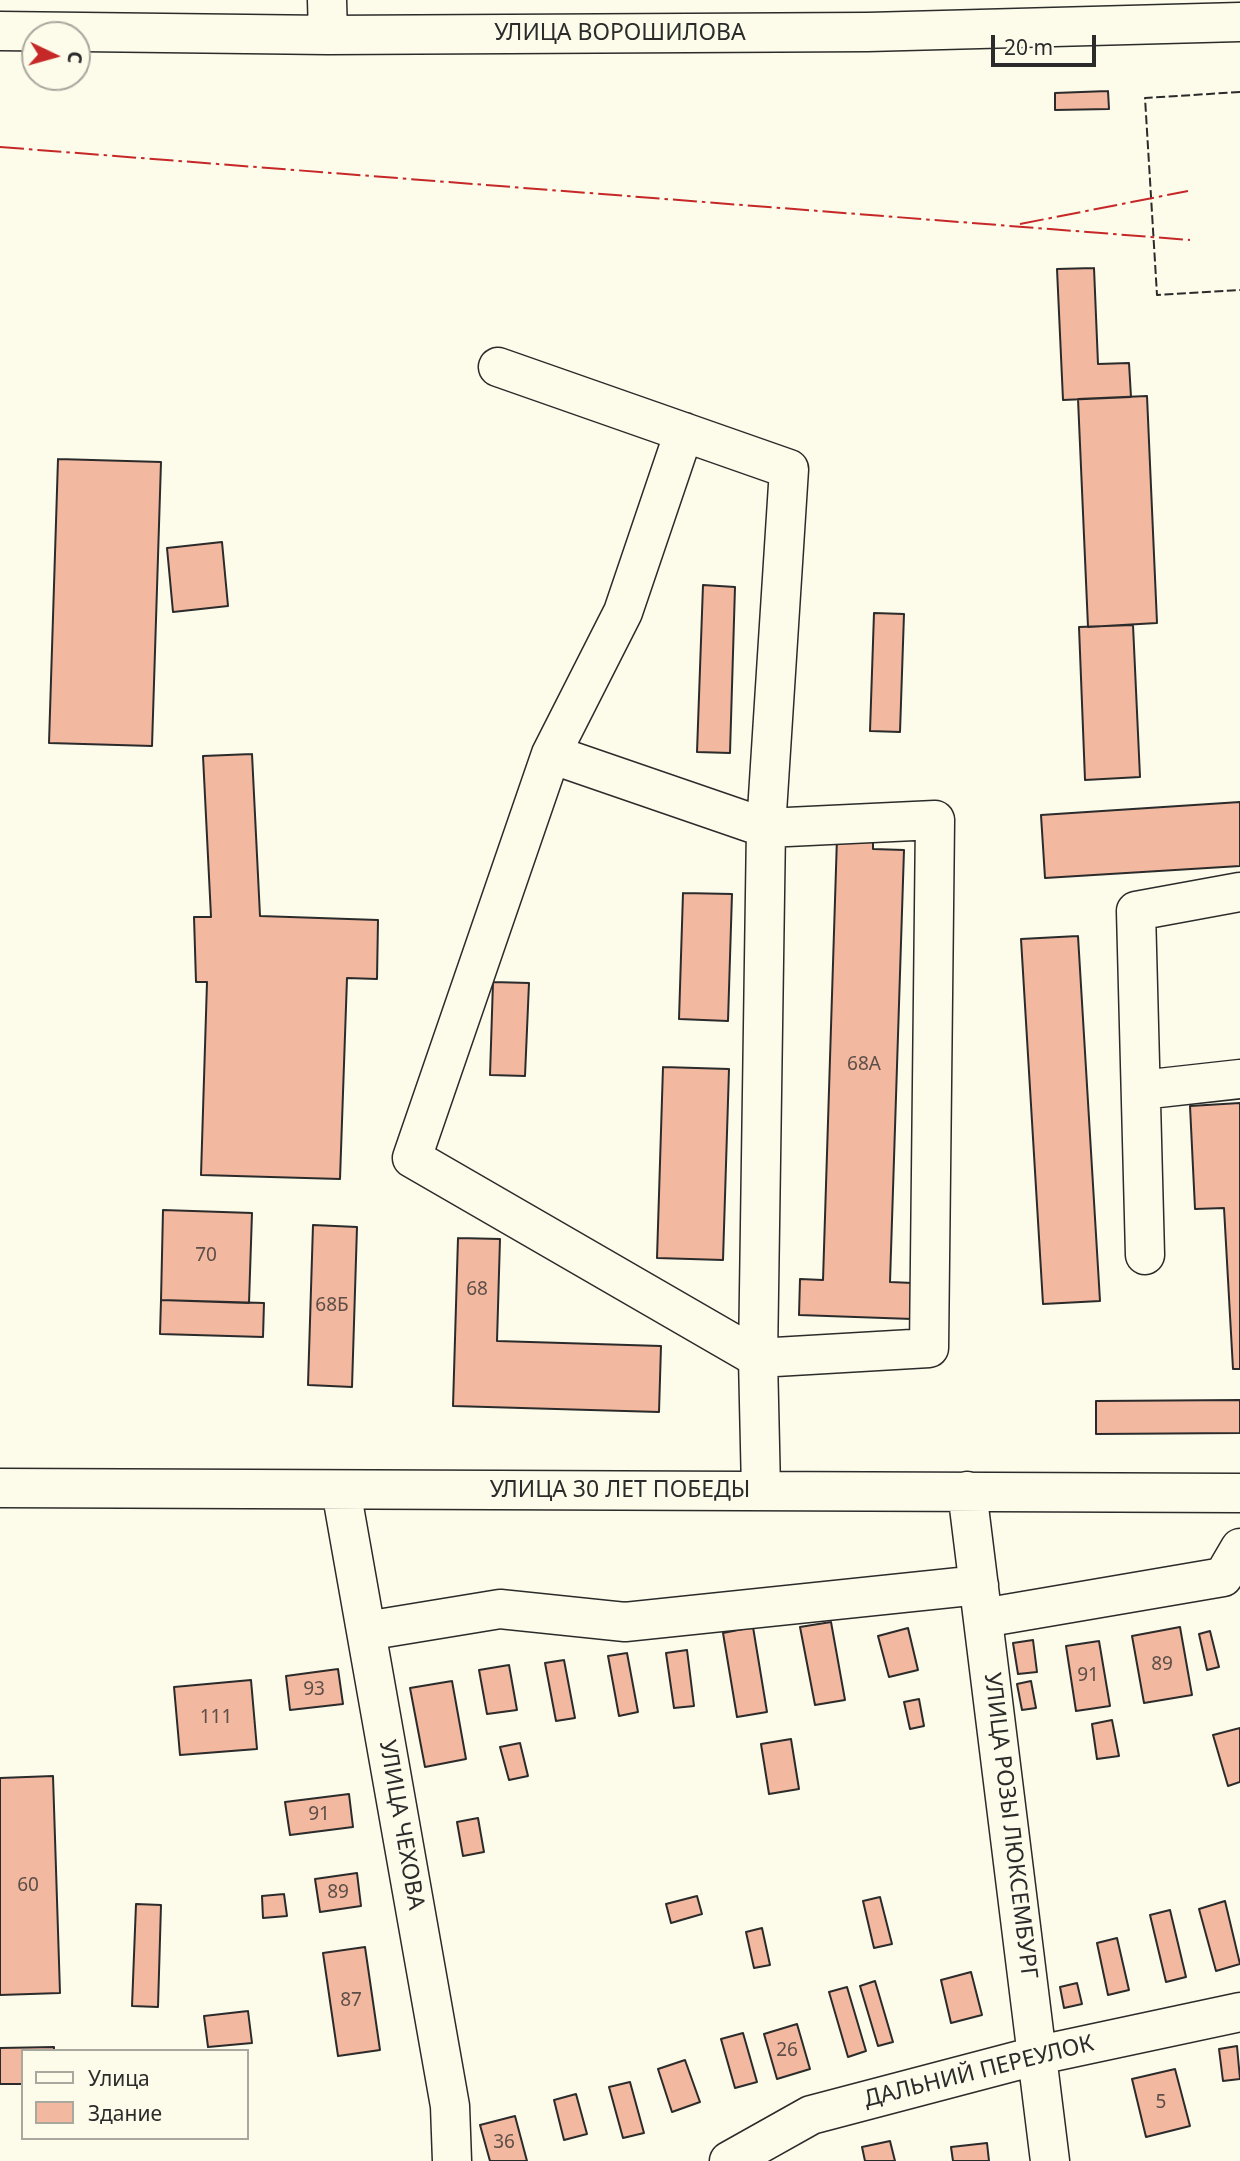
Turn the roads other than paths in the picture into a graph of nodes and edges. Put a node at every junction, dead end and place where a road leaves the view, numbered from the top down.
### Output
1 (867, 16) edge
2 (328, 17) edge
3 (1240, 22) edge
4 (0, 31) edge
5 (498, 367) dead end
6 (684, 432) junction
7 (551, 754) junction
8 (766, 828) junction
9 (1240, 892) edge
10 (1240, 1079) edge
11 (1141, 1090) junction
12 (1145, 1255) dead end
13 (758, 1358) junction
14 (0, 1488) edge
15 (341, 1490) junction
16 (761, 1490) junction
17 (967, 1490) junction
18 (1240, 1493) edge
19 (1240, 1548) edge
20 (981, 1601) junction
21 (366, 1631) junction
22 (1240, 2012) edge
23 (1038, 2055) junction
24 (452, 2161) edge
25 (729, 2161) edge
26 (1051, 2161) edge

1 - 2 street, УЛИЦА ВОРОШИЛОВА
1 - 3 street, УЛИЦА ВОРОШИЛОВА
2 - 4 street, УЛИЦА ВОРОШИЛОВА
5 - 6 street
6 - 7 street
6 - 8 street
7 - 8 street
7 - 13 street
8 - 13 street
8 - 13 street
9 - 11 street
10 - 11 street
11 - 12 street
13 - 16 street
14 - 15 street, УЛИЦА 30 ЛЕТ ПОБЕДЫ
15 - 16 street, УЛИЦА 30 ЛЕТ ПОБЕДЫ
15 - 21 street, УЛИЦА ЧЕХОВА
16 - 17 street, УЛИЦА 30 ЛЕТ ПОБЕДЫ
17 - 18 street, УЛИЦА 30 ЛЕТ ПОБЕДЫ
17 - 20 street, УЛИЦА РОЗЫ ЛЮКСЕМБУРГ
19 - 20 street
20 - 21 street
20 - 23 street, УЛИЦА РОЗЫ ЛЮКСЕМБУРГ
21 - 24 street, УЛИЦА ЧЕХОВА
22 - 23 street, ДАЛЬНИЙ ПЕРЕУЛОК
23 - 25 street, ДАЛЬНИЙ ПЕРЕУЛОК
23 - 26 street, УЛИЦА РОЗЫ ЛЮКСЕМБУРГ

